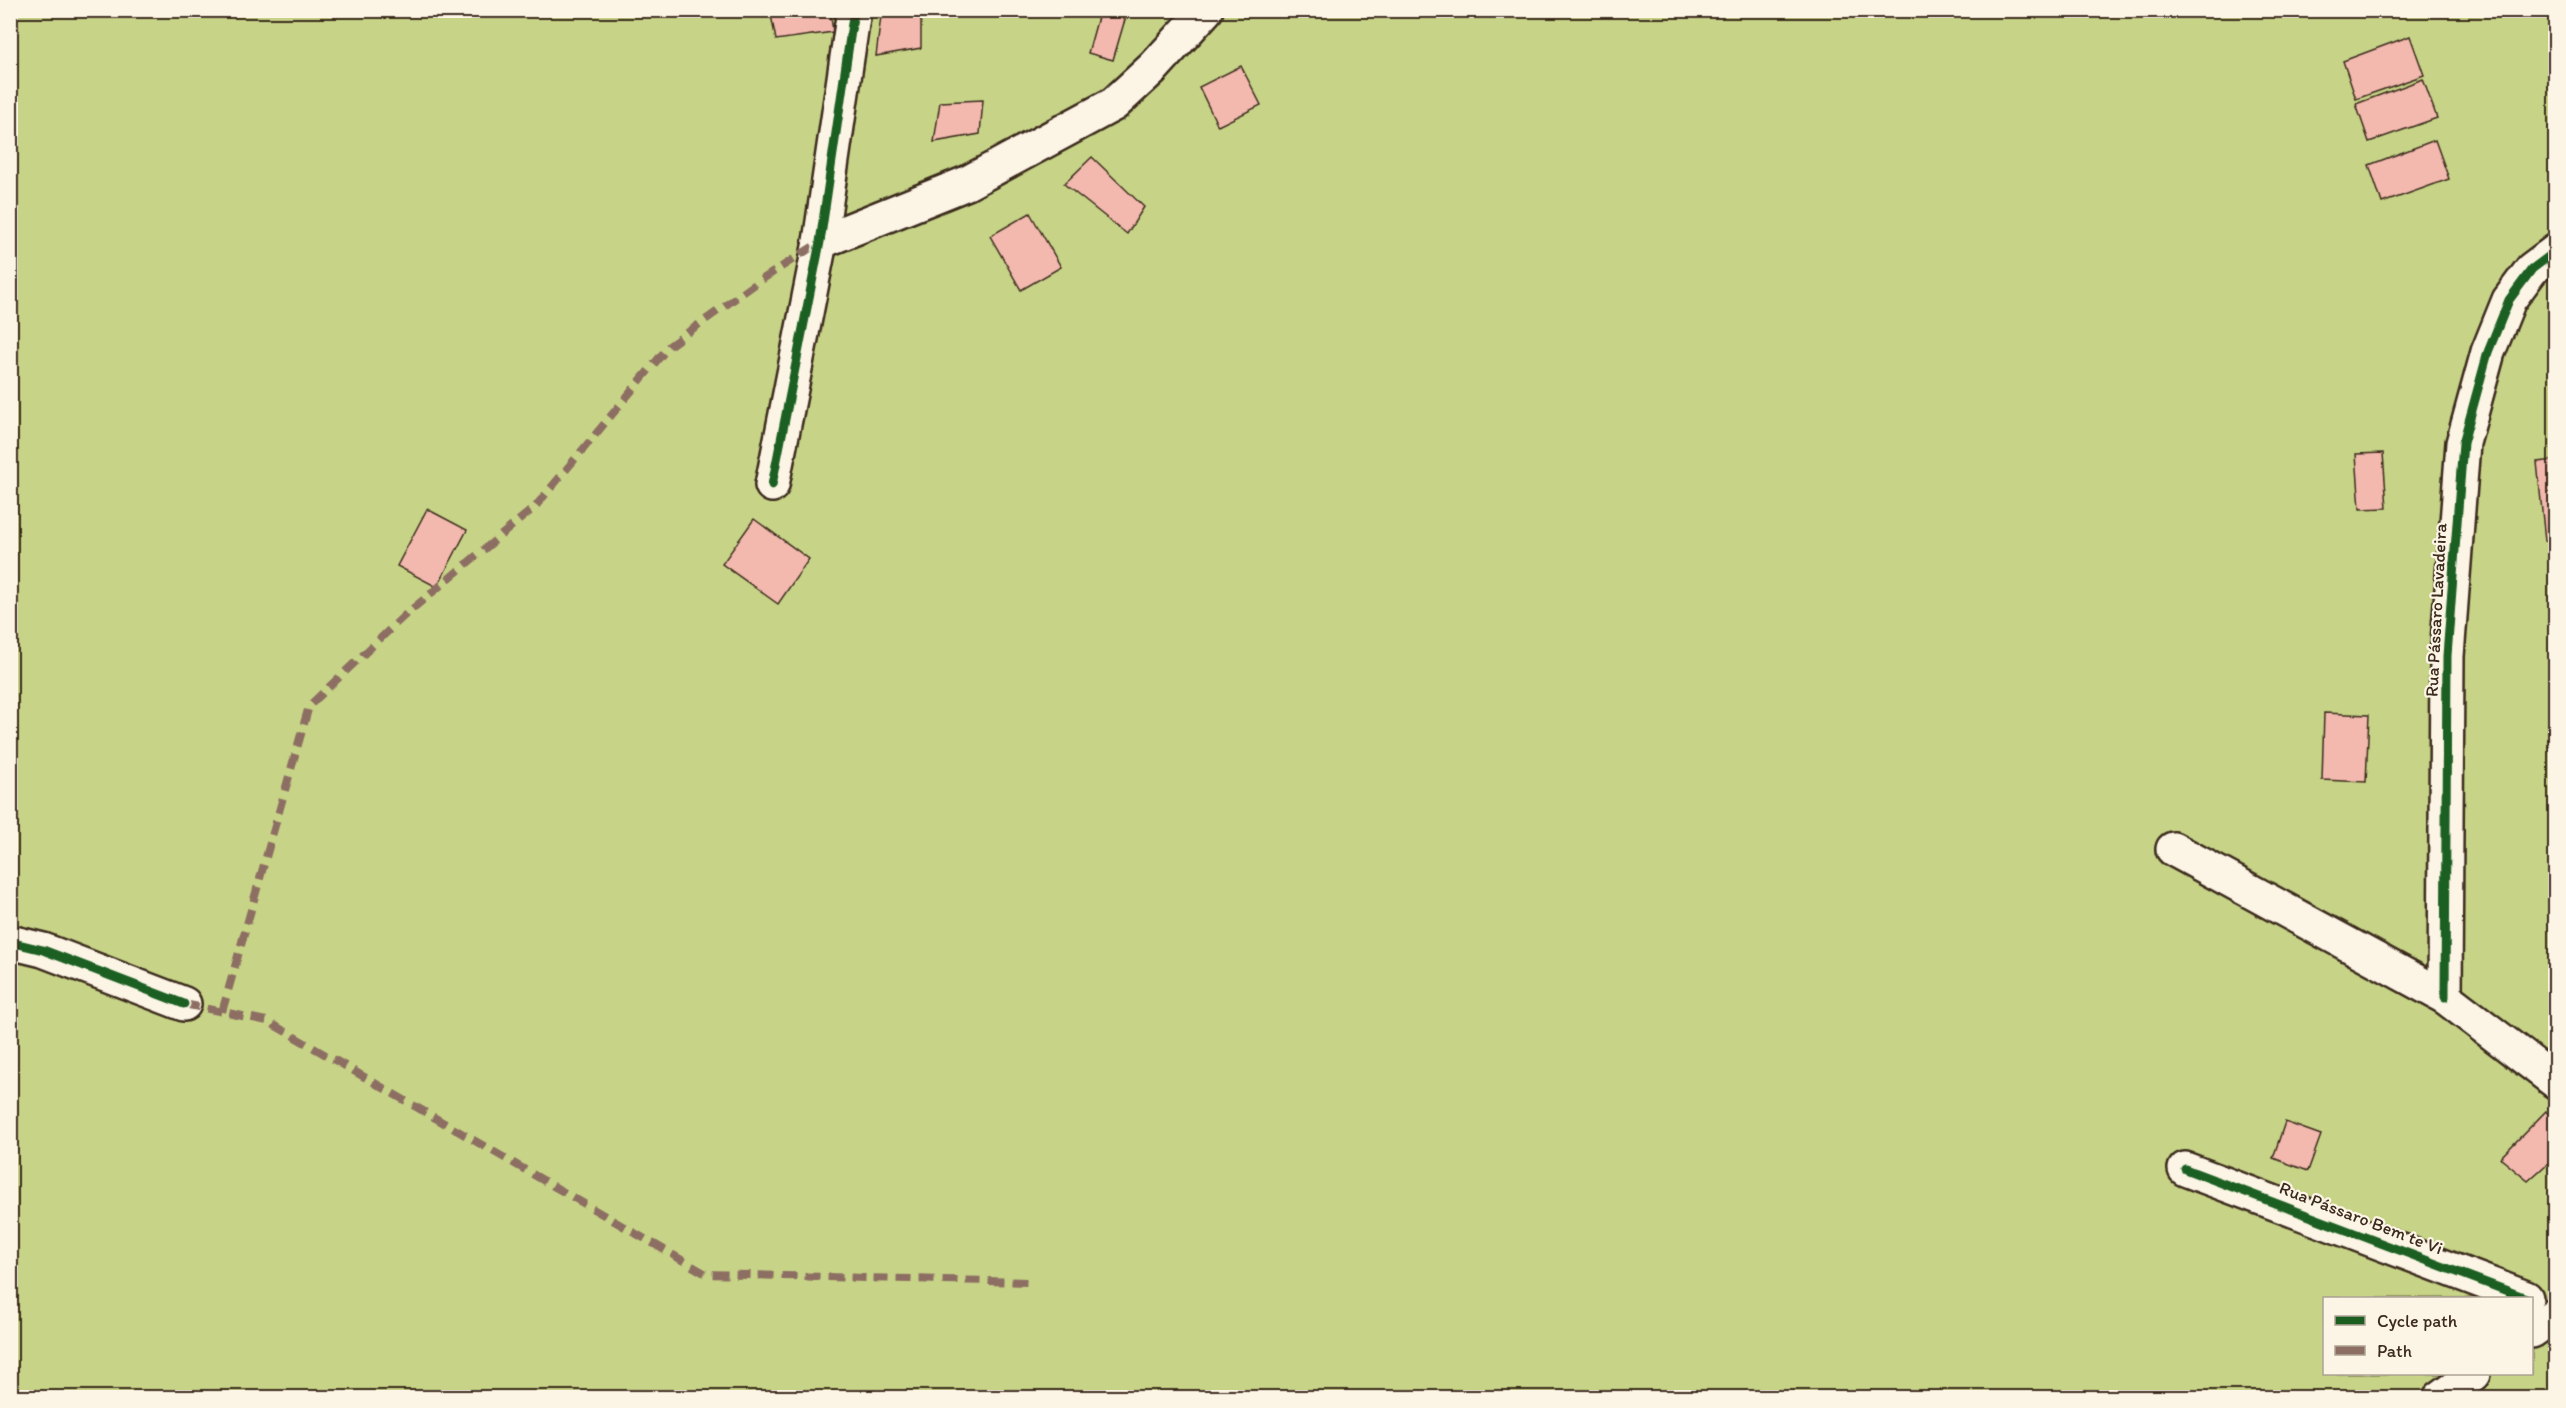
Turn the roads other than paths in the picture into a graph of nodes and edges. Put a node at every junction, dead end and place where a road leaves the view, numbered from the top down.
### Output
1 (854, 10) edge
2 (1206, 10) edge
3 (820, 242) junction
4 (2556, 251) edge
5 (772, 485) dead end
6 (2173, 849) dead end
7 (10, 942) edge
8 (2445, 997) junction
9 (184, 1004) dead end
10 (2556, 1082) edge
11 (2185, 1169) dead end
12 (2521, 1297) edge
13 (2533, 1301) edge
14 (2556, 1312) edge
15 (2533, 1330) edge
16 (2472, 1375) edge
17 (2440, 1398) edge

1 - 3 street
2 - 3 street
3 - 5 street
4 - 8 street, Rua Pássaro Lavadeira
6 - 8 street
7 - 9 street
8 - 10 street
11 - 12 street, Rua Pássaro Bem te Vi
13 - 14 street
14 - 15 street
16 - 17 street

